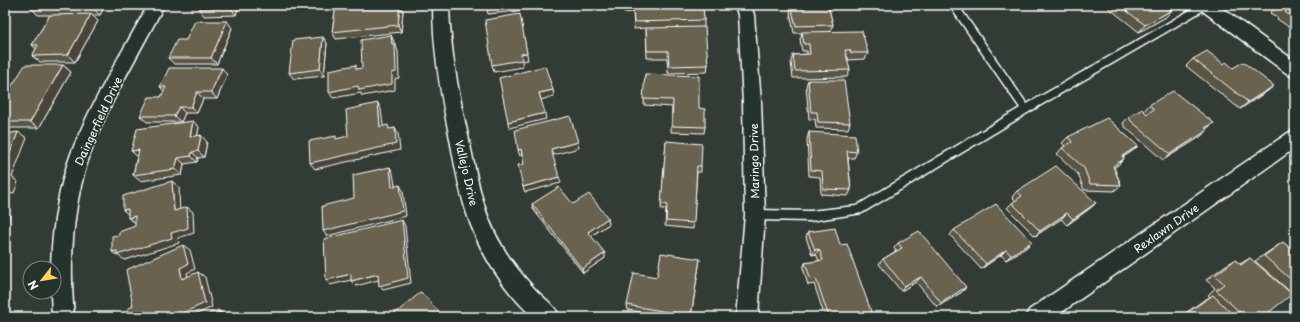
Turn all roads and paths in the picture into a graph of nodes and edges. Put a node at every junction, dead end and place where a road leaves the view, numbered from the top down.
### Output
1 (156, 5) edge
2 (441, 5) edge
3 (743, 5) edge
4 (953, 5) edge
5 (1206, 5) edge
6 (1295, 70) edge
7 (1026, 109) junction
8 (1295, 138) edge
9 (755, 214) junction
10 (63, 317) edge
11 (549, 317) edge
12 (747, 317) edge
13 (1037, 317) edge

1 - 10 street, Daingerfield Drive
2 - 11 street, Vallejo Drive
3 - 9 street, Maringo Drive
4 - 7 lane
5 - 6 street
5 - 7 lane
7 - 9 lane
8 - 13 street, Rexlawn Drive
9 - 12 street, Maringo Drive

